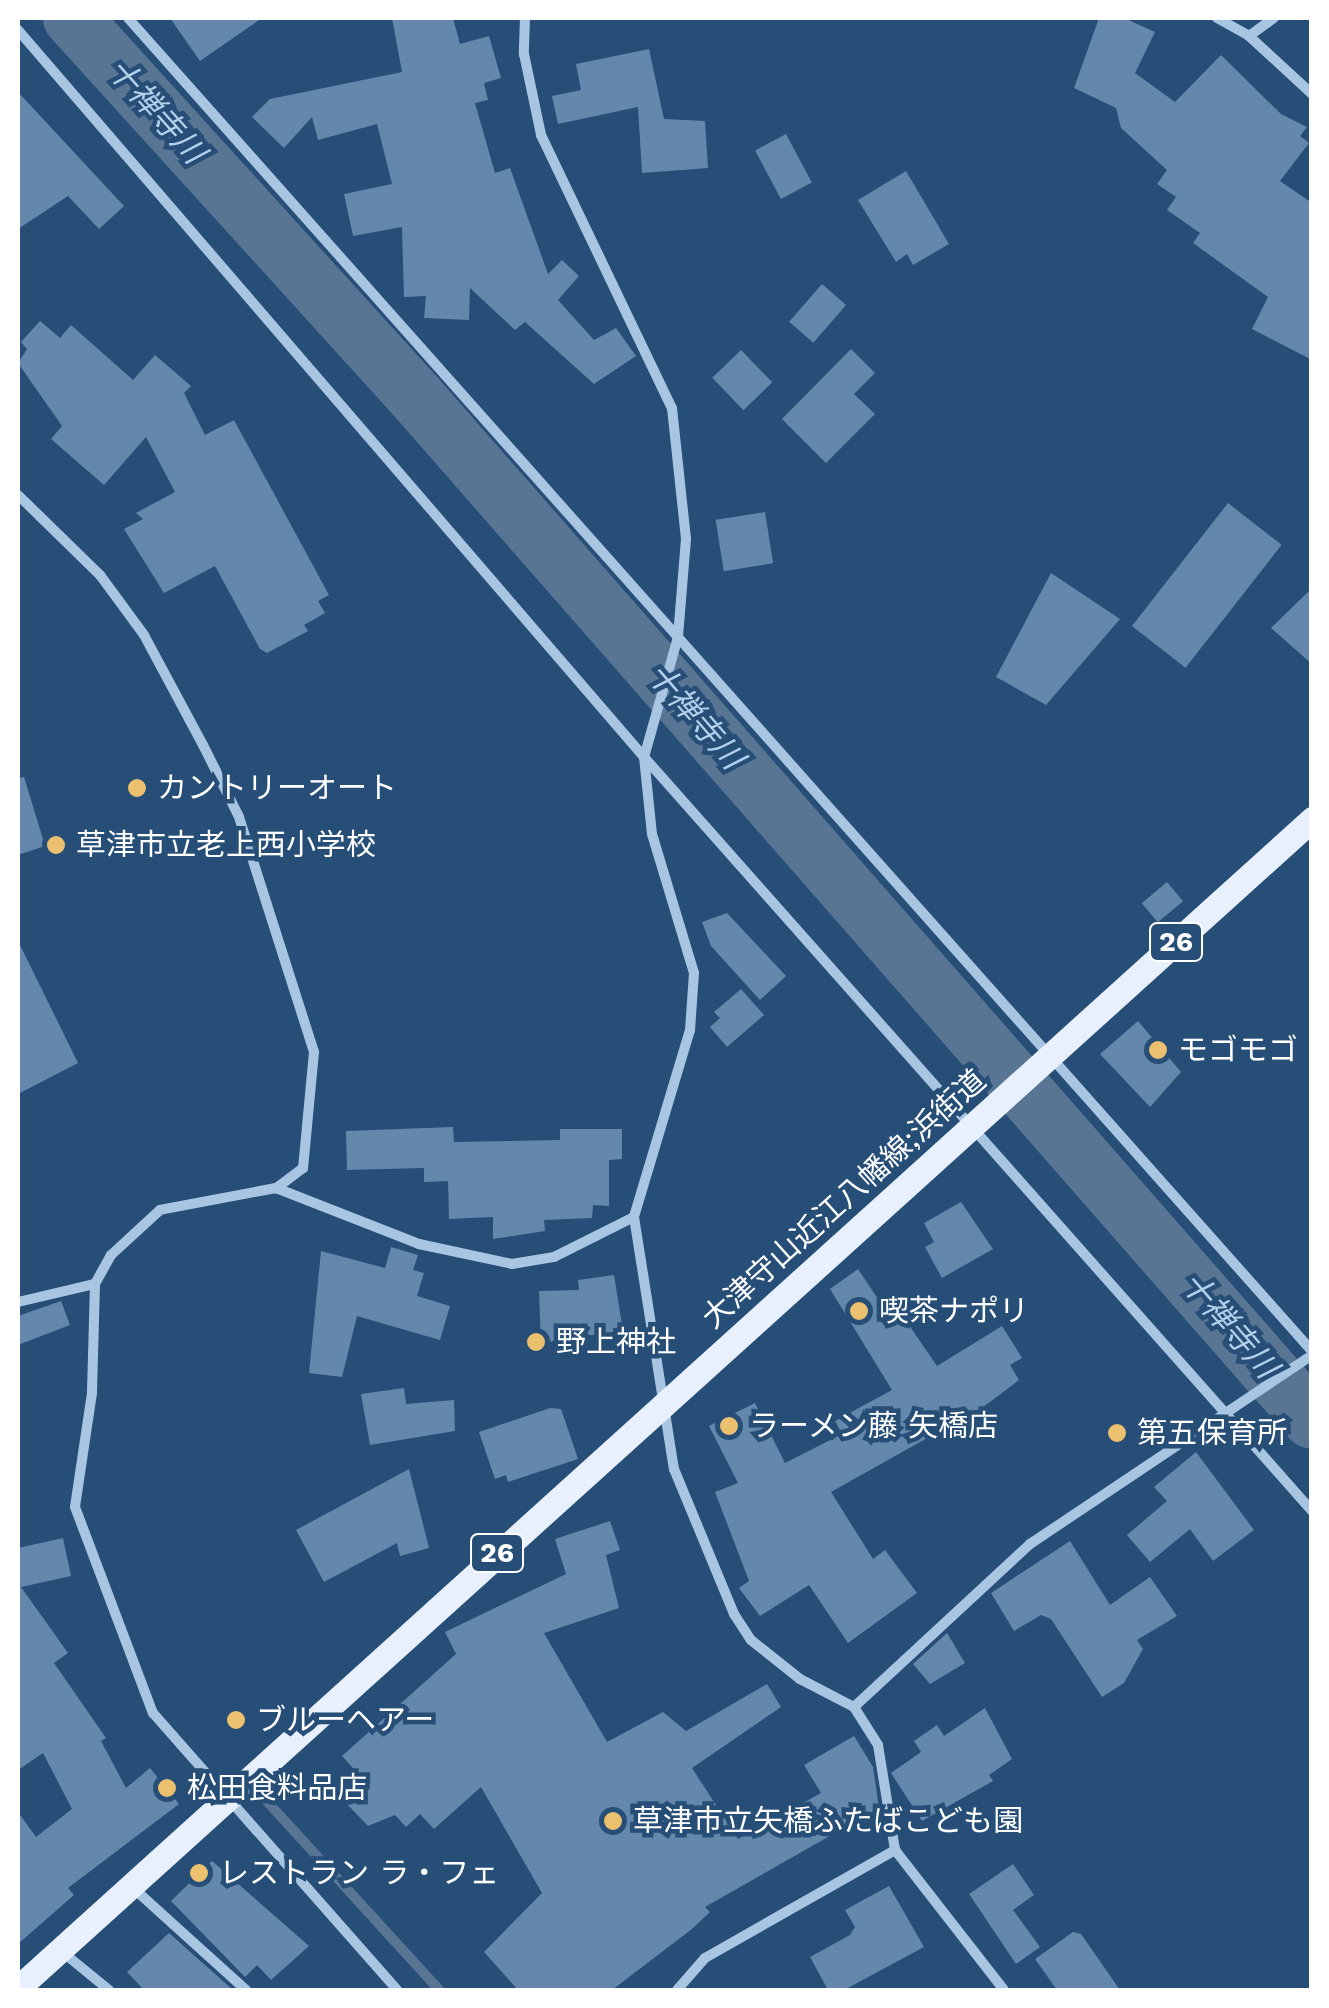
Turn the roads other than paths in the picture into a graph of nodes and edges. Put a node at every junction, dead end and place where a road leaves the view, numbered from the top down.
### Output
1 (128, 18) edge
2 (525, 18) edge
3 (1217, 18) edge
4 (1274, 18) edge
5 (18, 30) edge
6 (1250, 36) junction
7 (1312, 94) edge
8 (18, 495) edge
9 (678, 637) junction
10 (644, 758) junction
11 (1312, 820) edge
12 (1045, 1061) junction
13 (976, 1125) junction
14 (276, 1188) junction
15 (634, 1217) junction
16 (95, 1284) junction
17 (18, 1302) edge
18 (1309, 1356) edge
19 (664, 1405) junction
20 (1232, 1412) junction
21 (1312, 1512) edge
22 (854, 1707) junction
23 (226, 1795) junction
24 (895, 1850) junction
25 (130, 1885) junction
26 (60, 1950) junction
27 (21, 1979) edge
28 (110, 1990) edge
29 (246, 1990) edge
30 (397, 1990) edge
31 (676, 1990) edge
32 (1004, 1990) edge

1 - 9 street
2 - 9 street
3 - 6 street
4 - 6 street
5 - 10 street
6 - 7 street
8 - 14 street
9 - 10 street
9 - 12 street
10 - 13 street
10 - 15 street
11 - 12 main road, 大津守山近江八幡線;浜街道 / 26
12 - 13 main road, 大津守山近江八幡線;浜街道 / 26
12 - 18 street
13 - 19 main road, 大津守山近江八幡線;浜街道 / 26
13 - 20 street
14 - 15 street
14 - 16 street
15 - 19 street
16 - 17 street
16 - 23 street
18 - 20 street
19 - 22 street
19 - 23 main road, 大津守山近江八幡線;浜街道 / 26
20 - 21 street
20 - 22 street
22 - 24 street
23 - 25 main road, 大津守山近江八幡線;浜街道 / 26
23 - 30 street
24 - 31 street
24 - 32 street
25 - 26 main road, 大津守山近江八幡線;浜街道 / 26
25 - 29 street
26 - 27 main road, 大津守山近江八幡線;浜街道 / 26
26 - 28 street

